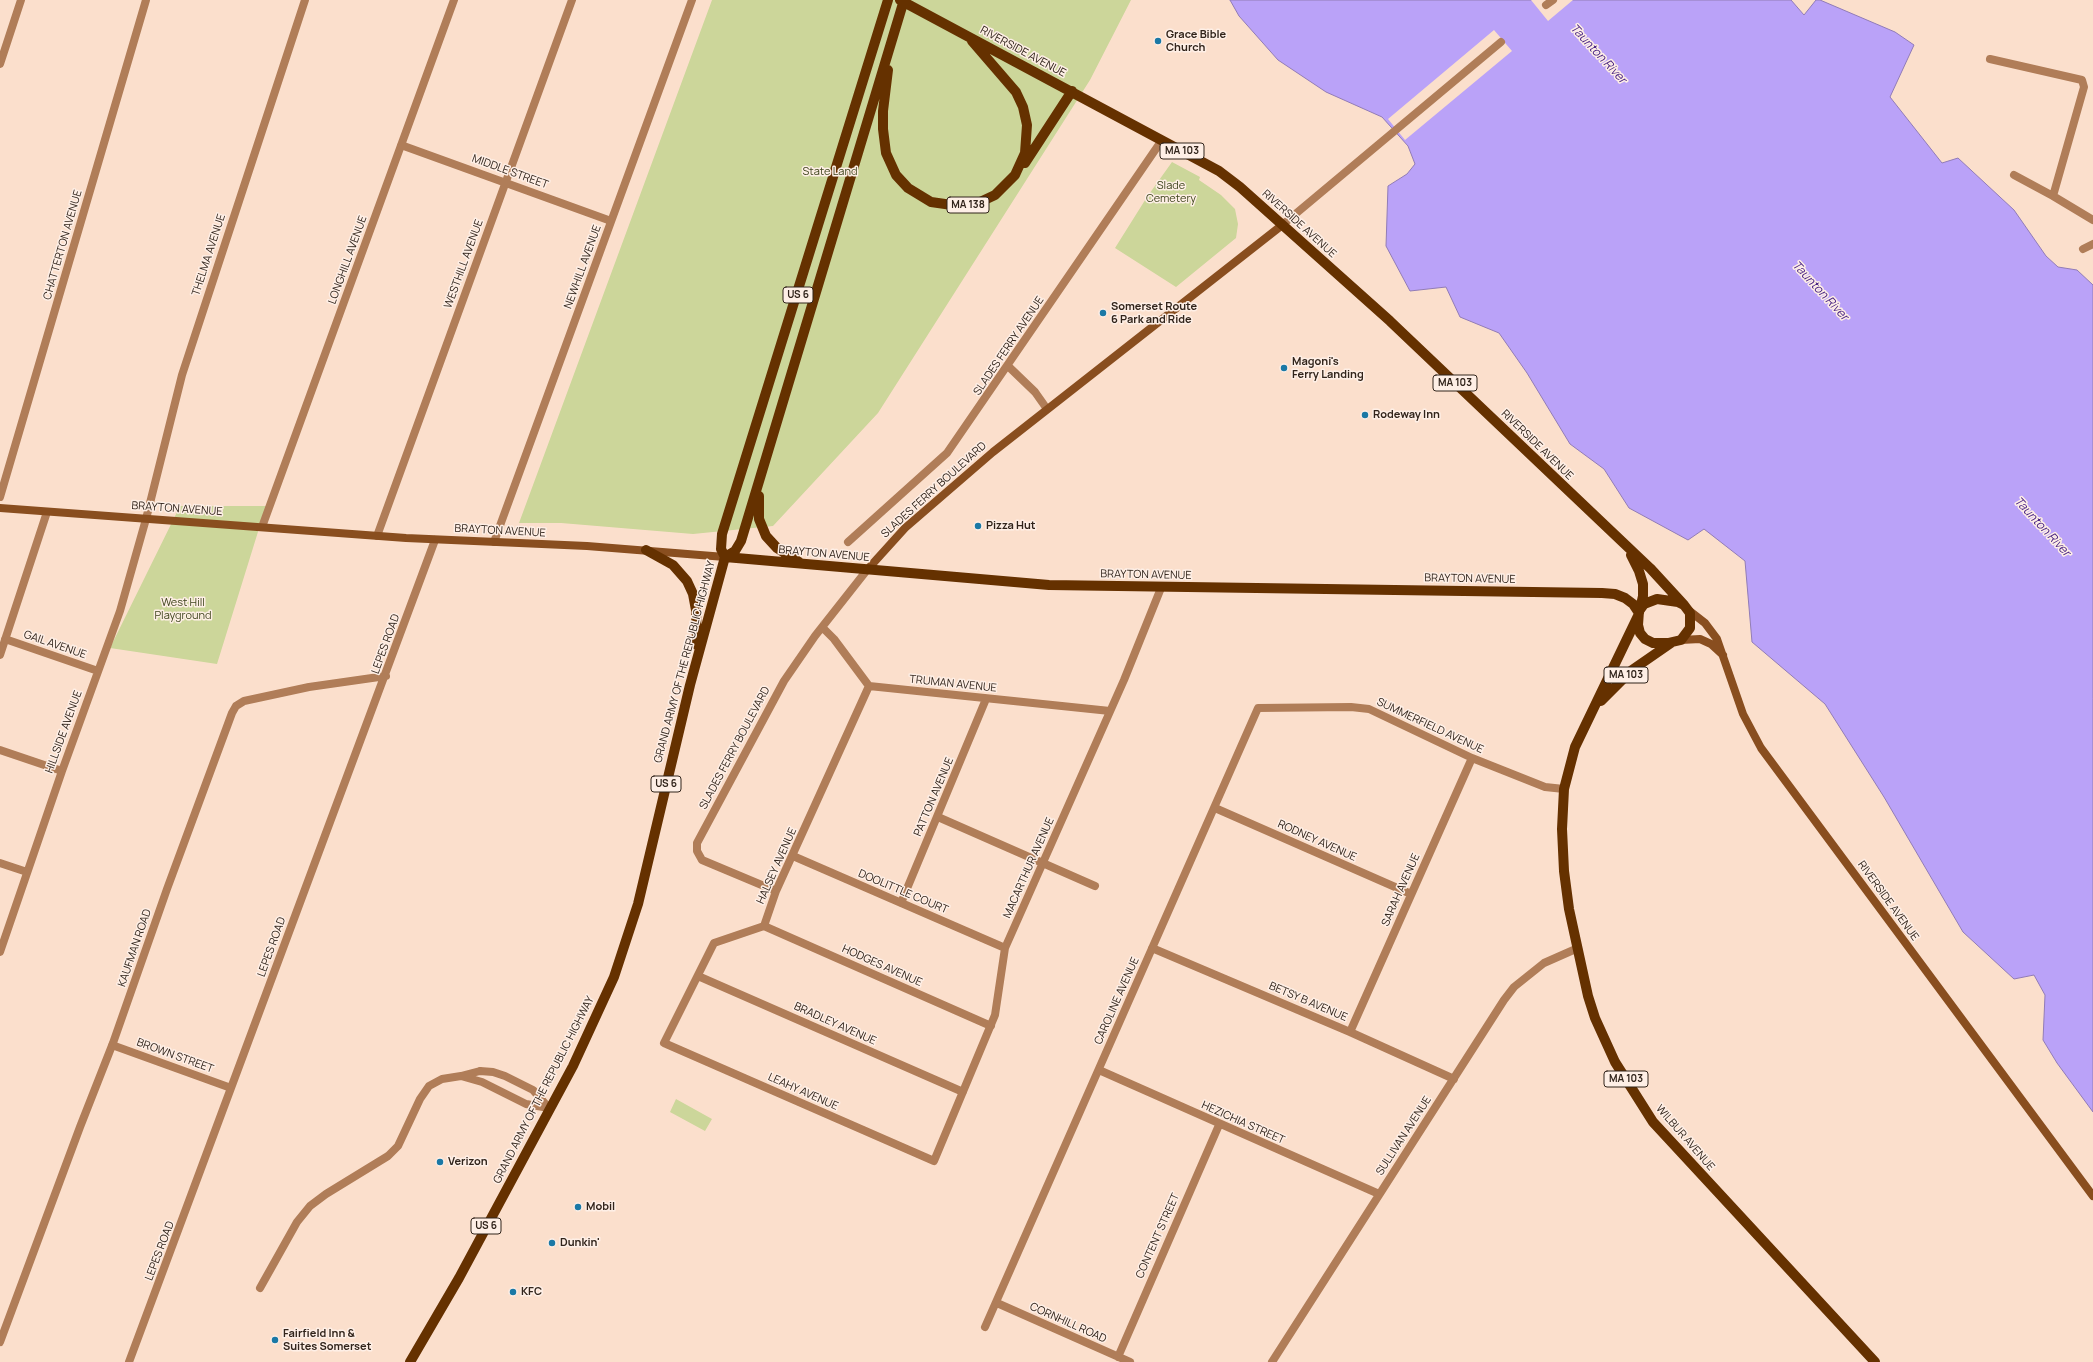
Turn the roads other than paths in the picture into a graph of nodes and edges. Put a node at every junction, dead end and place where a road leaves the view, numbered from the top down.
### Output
1 (21, 0) edge
2 (146, 0) edge
3 (305, 0) edge
4 (454, 0) edge
5 (572, 0) edge
6 (692, 0) edge
7 (888, 0) edge
8 (900, 0) edge
9 (904, 0) edge
10 (967, 35) junction
11 (892, 40) junction
12 (1502, 42) dead end
13 (1990, 59) dead end
14 (0, 64) edge
15 (1072, 91) junction
16 (1162, 140) junction
17 (401, 146) junction
18 (1016, 175) junction
19 (2014, 175) dead end
20 (506, 182) junction
21 (2053, 196) junction
22 (2093, 220) edge
23 (611, 221) junction
24 (1281, 226) junction
25 (2093, 244) edge
26 (2083, 249) dead end
27 (1008, 366) junction
28 (1047, 409) junction
29 (761, 475) junction
30 (0, 497) edge
31 (0, 508) edge
32 (47, 512) junction
33 (146, 519) junction
34 (262, 527) junction
35 (377, 536) junction
36 (435, 540) junction
37 (494, 542) junction
38 (848, 542) dead end
39 (1624, 545) junction
40 (646, 550) junction
41 (725, 557) junction
42 (802, 564) junction
43 (867, 570) junction
44 (1161, 588) junction
45 (1686, 607) junction
46 (1639, 614) junction
47 (822, 627) junction
48 (5, 639) junction
49 (1677, 641) junction
50 (0, 655) edge
51 (1723, 656) junction
52 (696, 660) junction
53 (98, 671) junction
54 (386, 676) junction
55 (869, 686) junction
56 (986, 699) junction
57 (1258, 708) joint
58 (1110, 711) junction
59 (1589, 717) junction
60 (0, 750) edge
61 (1472, 758) junction
62 (62, 771) junction
63 (1564, 789) junction
64 (1215, 808) junction
65 (938, 816) junction
66 (793, 856) junction
67 (1043, 862) junction
68 (0, 863) edge
69 (27, 872) junction
70 (1095, 886) dead end
71 (776, 891) junction
72 (1411, 894) junction
73 (901, 903) junction
74 (764, 926) junction
75 (1005, 948) junction
76 (1152, 948) junction
77 (1578, 948) junction
78 (0, 952) edge
79 (698, 976) junction
80 (991, 1026) junction
81 (1350, 1032) junction
82 (112, 1045) junction
83 (1098, 1070) junction
84 (461, 1076) junction
85 (1454, 1079) junction
86 (231, 1088) junction
87 (963, 1092) junction
88 (549, 1108) junction
89 (1219, 1125) junction
90 (934, 1161) joint
91 (1379, 1194) junction
92 (2093, 1196) edge
93 (260, 1288) dead end
94 (997, 1303) junction
95 (985, 1327) dead end
96 (0, 1342) edge
97 (1118, 1357) junction
98 (129, 1362) edge
99 (410, 1362) edge
100 (1130, 1362) edge
101 (1272, 1362) edge
102 (1875, 1362) edge

1 - 14 street
2 - 30 street, CHATTERTON AVENUE
3 - 33 street, THELMA AVENUE
4 - 17 street, LONGHILL AVENUE
5 - 20 street, WESTHILL AVENUE
6 - 23 street, NEWHILL AVENUE
7 - 41 main road, US 6
8 - 10 main road, RIVERSIDE AVENUE / MA 138
9 - 11 main road, US 6
10 - 15 main road, RIVERSIDE AVENUE / MA 103
10 - 18 main road, MA 138
11 - 18 main road, MA 138
11 - 29 main road, US 6
12 - 24 street
13 - 21 street
15 - 16 main road, RIVERSIDE AVENUE / MA 103
15 - 18 main road
16 - 24 main road, RIVERSIDE AVENUE / MA 103
16 - 27 street, SLADES FERRY AVENUE
17 - 20 street, MIDDLE STREET
17 - 34 street, LONGHILL AVENUE
19 - 21 street
20 - 23 street, MIDDLE STREET
20 - 35 street, WESTHILL AVENUE
21 - 22 street
23 - 37 street, NEWHILL AVENUE
24 - 28 main road, SLADES FERRY BOULEVARD
24 - 39 main road, RIVERSIDE AVENUE / MA 103
25 - 26 street
27 - 28 street
27 - 38 street, SLADES FERRY AVENUE
28 - 43 main road, SLADES FERRY BOULEVARD
29 - 41 main road, US 6
29 - 42 main road
31 - 32 main road, BRAYTON AVENUE
32 - 33 main road, BRAYTON AVENUE
32 - 48 street
33 - 34 main road, BRAYTON AVENUE
33 - 53 street, HILLSIDE AVENUE
34 - 35 main road, BRAYTON AVENUE
35 - 36 main road, BRAYTON AVENUE
36 - 37 main road, BRAYTON AVENUE
36 - 54 street, LEPES ROAD
37 - 40 main road, BRAYTON AVENUE
39 - 45 main road, RIVERSIDE AVENUE / MA 103
39 - 46 main road, RIVERSIDE AVENUE / MA 103
40 - 41 main road, BRAYTON AVENUE
40 - 52 main road
41 - 42 main road, BRAYTON AVENUE
41 - 52 main road, GRAND ARMY OF THE REPUBLIC HIGHWAY / US 6
42 - 43 main road, BRAYTON AVENUE
43 - 44 main road, BRAYTON AVENUE
43 - 47 street, SLADES FERRY BOULEVARD
44 - 46 main road, BRAYTON AVENUE
44 - 58 street, MACARTHUR AVENUE
45 - 46 main road
45 - 49 main road, MA 103
45 - 51 main road, RIVERSIDE AVENUE
46 - 49 main road
46 - 59 main road, WILBUR AVENUE / MA 103
47 - 55 street
47 - 71 street, SLADES FERRY BOULEVARD
48 - 50 street
48 - 53 street, GAIL AVENUE
49 - 51 main road
49 - 59 main road, WILBUR AVENUE / MA 103
51 - 92 main road, RIVERSIDE AVENUE
52 - 88 main road, GRAND ARMY OF THE REPUBLIC HIGHWAY / US 6
53 - 62 street, HILLSIDE AVENUE
54 - 82 street, KAUFMAN ROAD
54 - 86 street, LEPES ROAD
55 - 56 street, TRUMAN AVENUE
55 - 66 street, HALSEY AVENUE
56 - 58 street, TRUMAN AVENUE
56 - 65 street, PATTON AVENUE
57 - 61 street, SUMMERFIELD AVENUE
57 - 64 street, CAROLINE AVENUE
58 - 67 street, MACARTHUR AVENUE
59 - 63 main road, WILBUR AVENUE / MA 103
60 - 62 street
61 - 63 street, SUMMERFIELD AVENUE
61 - 72 street, SARAH AVENUE
62 - 69 street, HILLSIDE AVENUE
63 - 77 main road, WILBUR AVENUE / MA 103
64 - 72 street, RODNEY AVENUE
64 - 76 street, CAROLINE AVENUE
65 - 67 street
65 - 73 street, PATTON AVENUE
66 - 71 street, HALSEY AVENUE
66 - 73 street, DOOLITTLE COURT
67 - 70 street
67 - 75 street, MACARTHUR AVENUE
68 - 69 street
69 - 78 street, HILLSIDE AVENUE
71 - 74 street, HALSEY AVENUE
72 - 81 street, SARAH AVENUE
73 - 75 street, DOOLITTLE COURT
74 - 79 street
74 - 80 street, HODGES AVENUE
75 - 80 street, MACARTHUR AVENUE
76 - 81 street, BETSY B AVENUE
76 - 83 street, CAROLINE AVENUE
77 - 85 street, SULLIVAN AVENUE
77 - 102 main road, WILBUR AVENUE / MA 103
79 - 87 street, BRADLEY AVENUE
79 - 90 street, LEAHY AVENUE
80 - 87 street, MACARTHUR AVENUE
81 - 85 street, BETSY B AVENUE
82 - 86 street, BROWN STREET
82 - 96 street, KAUFMAN ROAD
83 - 89 street, HEZICHIA STREET
83 - 94 street, CAROLINE AVENUE
84 - 88 street
84 - 88 street
84 - 93 street
85 - 91 street, SULLIVAN AVENUE
86 - 98 street, LEPES ROAD
87 - 90 street, MACARTHUR AVENUE
88 - 99 main road, GRAND ARMY OF THE REPUBLIC HIGHWAY / US 6
89 - 91 street, HEZICHIA STREET
89 - 97 street, CONTENT STREET
91 - 101 street, SULLIVAN AVENUE
94 - 95 street, CAROLINE AVENUE
94 - 97 street, CORNHILL ROAD
97 - 100 street, CORNHILL ROAD

